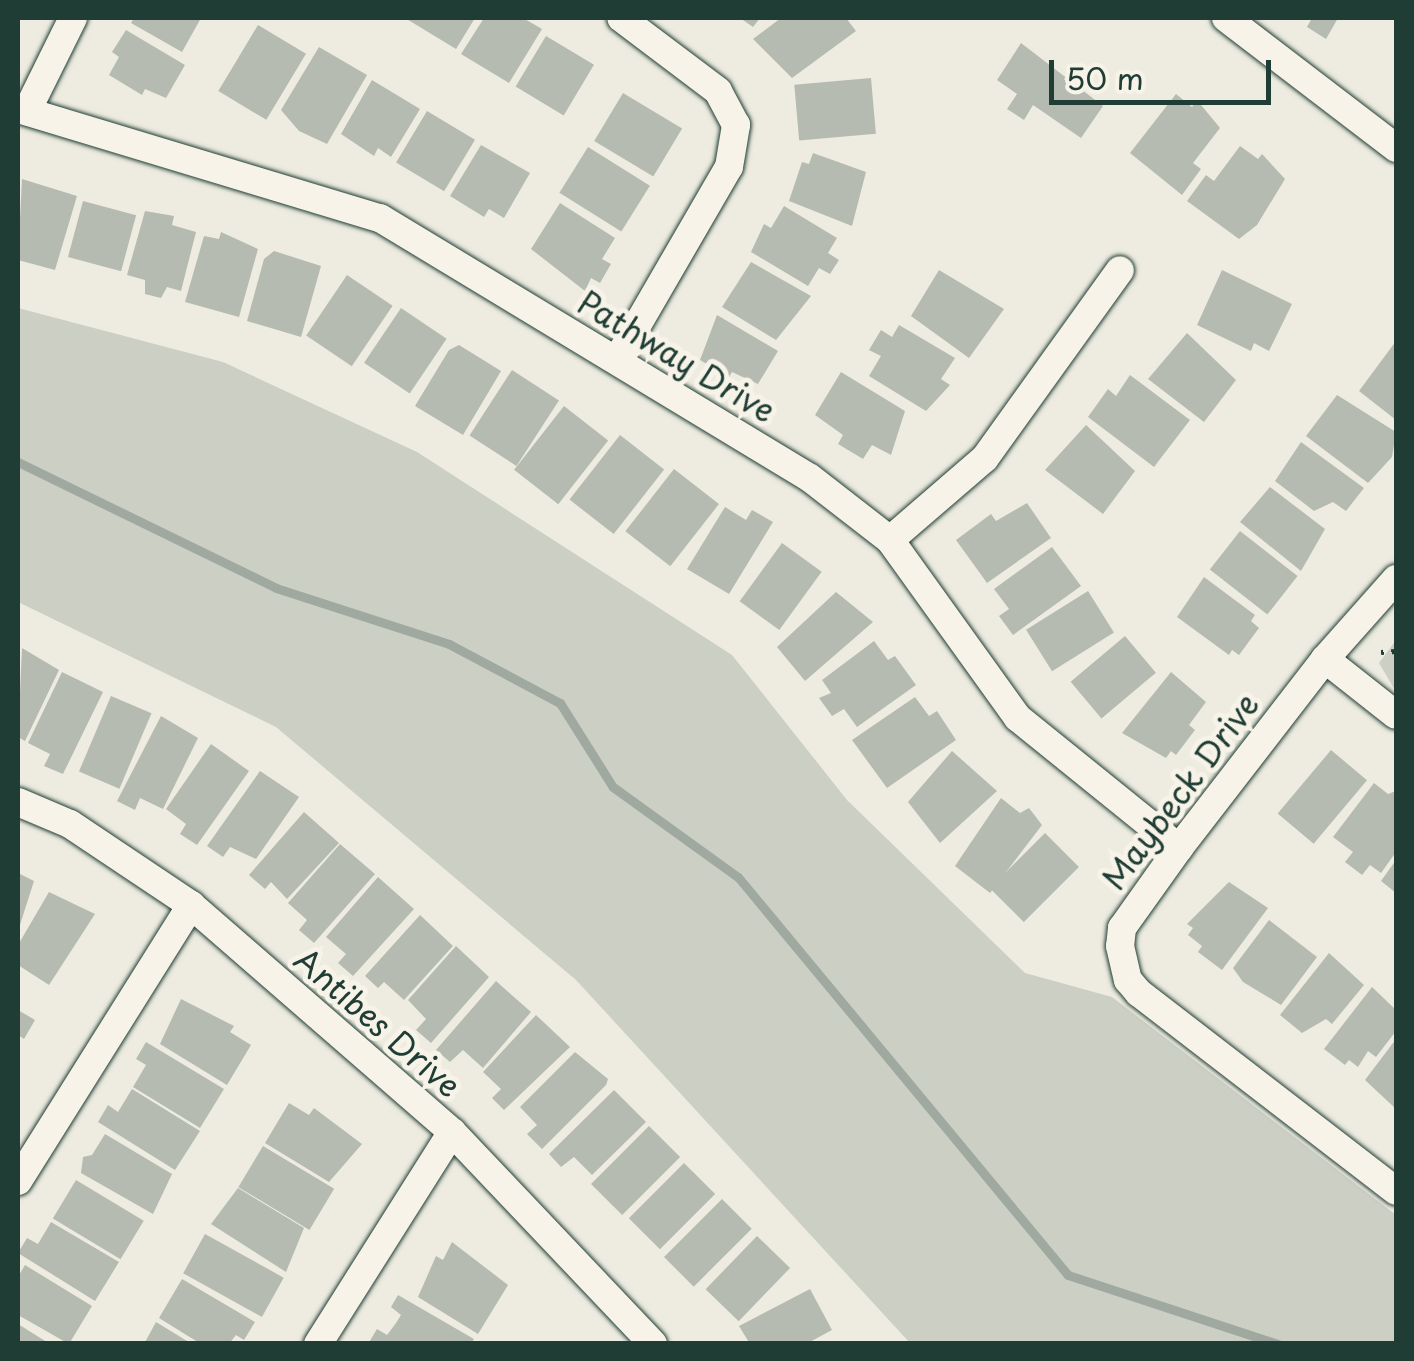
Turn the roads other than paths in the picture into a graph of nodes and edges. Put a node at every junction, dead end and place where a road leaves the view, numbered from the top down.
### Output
1 (73, 18) edge
2 (622, 18) edge
3 (1226, 18) edge
4 (22, 110) edge
5 (1396, 148) edge
6 (1120, 270) dead end
7 (617, 360) junction
8 (890, 540) junction
9 (1396, 579) edge
10 (1326, 659) junction
11 (1396, 715) edge
12 (18, 802) edge
13 (1179, 848) junction
14 (190, 905) junction
15 (452, 1132) junction
16 (18, 1182) edge
17 (1396, 1191) edge
18 (318, 1344) edge
19 (653, 1344) edge

1 - 4 street
2 - 7 street
3 - 5 street
4 - 7 street, Pathway Drive
6 - 8 street
7 - 8 street, Pathway Drive
8 - 13 street, Pathway Drive
9 - 10 street, Maybeck Drive
10 - 11 street
10 - 13 street, Maybeck Drive
12 - 14 street, Antibes Drive
13 - 17 street, Maybeck Drive
14 - 15 street, Antibes Drive
14 - 16 street
15 - 18 street
15 - 19 street, Antibes Drive

